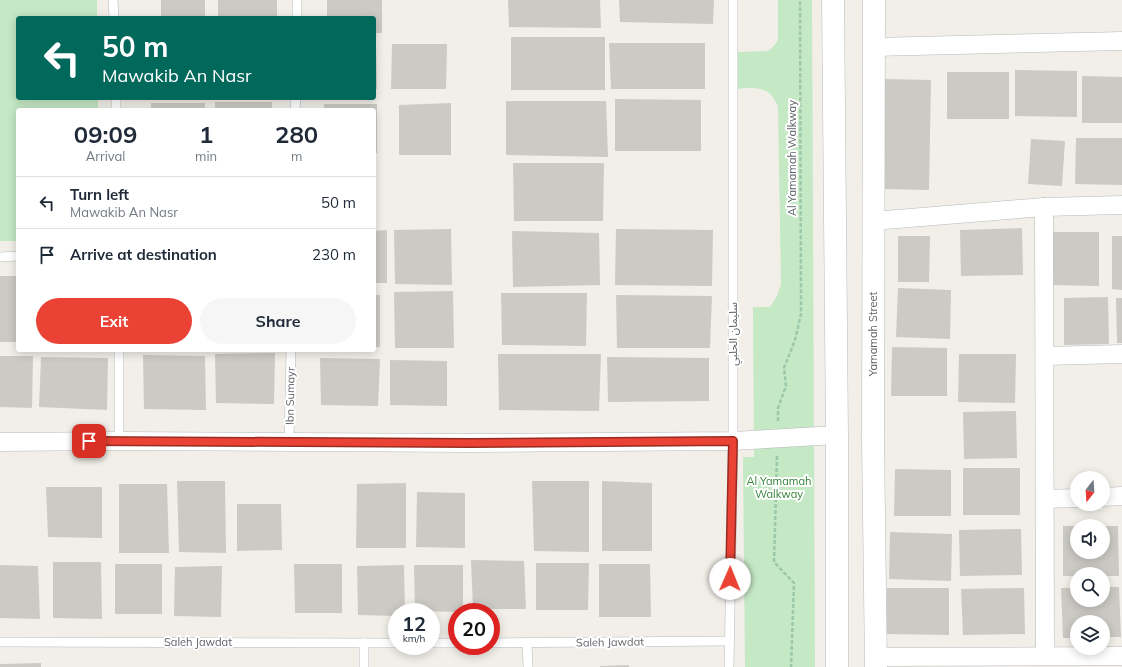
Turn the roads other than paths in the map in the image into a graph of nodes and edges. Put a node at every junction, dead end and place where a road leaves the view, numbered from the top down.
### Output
1 (113, 0) edge
2 (297, 0) edge
3 (733, 0) edge
4 (833, 0) edge
5 (874, 0) edge
6 (114, 16) edge
7 (297, 16) edge
8 (1122, 42) edge
9 (874, 47) junction
10 (1122, 205) edge
11 (1044, 208) junction
12 (873, 221) junction
13 (0, 256) edge
14 (16, 256) edge
15 (119, 352) edge
16 (291, 352) edge
17 (1122, 354) edge
18 (1045, 356) junction
19 (837, 435) junction
20 (119, 441) junction
21 (733, 441) junction
22 (0, 442) edge
23 (289, 442) junction
24 (1122, 496) edge
25 (1110, 497) edge
26 (1070, 498) edge
27 (1045, 499) junction
28 (729, 641) junction
29 (0, 642) edge
30 (364, 643) junction
31 (388, 643) edge
32 (500, 643) edge
33 (528, 643) junction
34 (1046, 656) junction
35 (1122, 656) edge
36 (876, 662) edge
37 (364, 667) edge
38 (528, 667) edge
39 (729, 667) edge
40 (837, 667) edge

1 - 6 lane
2 - 7 lane
3 - 21 lane, سليمان الحلبي
4 - 19 main road
5 - 9 main road, Yamamah Street
8 - 9 street
9 - 12 main road, Yamamah Street
10 - 11 street
11 - 12 street
11 - 18 street
12 - 36 main road, Yamamah Street
13 - 14 lane
15 - 20 lane
16 - 23 lane, Ibn Sumayr
17 - 18 street
18 - 27 street
19 - 21 street
19 - 40 main road
20 - 22 street
20 - 23 street
21 - 23 street
21 - 28 lane, سليمان الحلبي
24 - 25 street
26 - 27 street
27 - 34 street
28 - 33 lane, Saleh Jawdat
28 - 39 lane, سليمان الحلبي
29 - 30 lane, Saleh Jawdat
30 - 31 lane, Saleh Jawdat
30 - 37 lane
32 - 33 lane, Saleh Jawdat
33 - 38 lane
34 - 35 street
34 - 36 street

